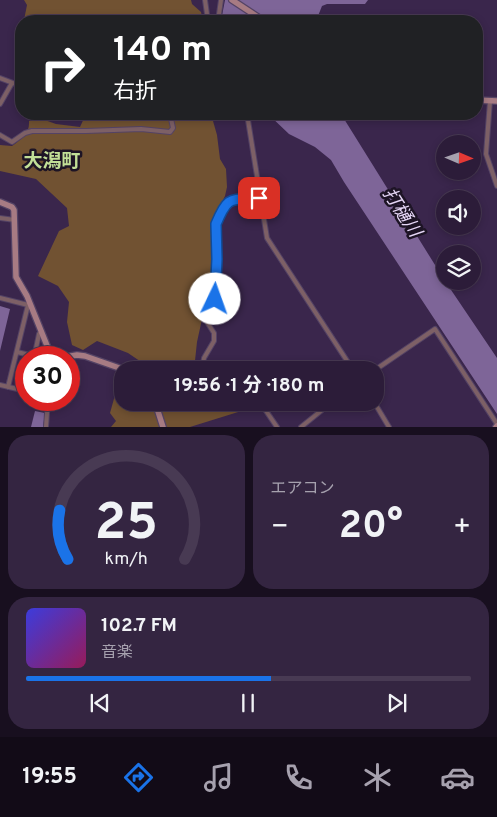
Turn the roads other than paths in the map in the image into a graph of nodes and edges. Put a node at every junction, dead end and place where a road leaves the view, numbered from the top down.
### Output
1 (205, 0) edge
2 (221, 0) edge
3 (232, 0) edge
4 (207, 15) edge
5 (219, 15) edge
6 (254, 15) edge
7 (0, 78) edge
8 (12, 83) junction
9 (15, 84) edge
10 (494, 101) edge
11 (0, 104) edge
12 (171, 120) edge
13 (248, 120) edge
14 (0, 135) edge
15 (497, 186) edge
16 (259, 198) junction
17 (0, 202) edge
18 (0, 218) edge
19 (16, 220) junction
20 (0, 298) edge
21 (29, 304) junction
22 (42, 332) junction
23 (18, 346) edge
24 (37, 346) edge
25 (47, 346) edge
26 (80, 355) edge
27 (15, 360) edge
28 (204, 361) edge
29 (347, 361) edge
30 (384, 364) edge
31 (114, 366) edge
32 (0, 384) edge
33 (8, 387) junction
34 (15, 388) edge
35 (47, 411) edge
36 (158, 411) edge
37 (266, 411) edge
38 (321, 411) edge
39 (380, 411) edge
40 (497, 426) edge
41 (46, 427) edge
42 (163, 427) edge
43 (277, 427) edge
44 (301, 427) edge
45 (390, 427) edge

1 - 4 street
2 - 5 street
3 - 6 main road
7 - 8 street
8 - 9 street
8 - 11 street
10 - 15 street
12 - 14 street
13 - 16 street
16 - 28 street
16 - 29 street
17 - 19 main road
18 - 19 street
19 - 21 main road
20 - 21 street
21 - 22 main road
21 - 23 street
22 - 24 street
22 - 25 main road
26 - 31 main road
27 - 33 street
30 - 40 street
32 - 33 street
33 - 34 street
35 - 41 street
36 - 42 main road
37 - 43 street
38 - 44 street
39 - 45 street

